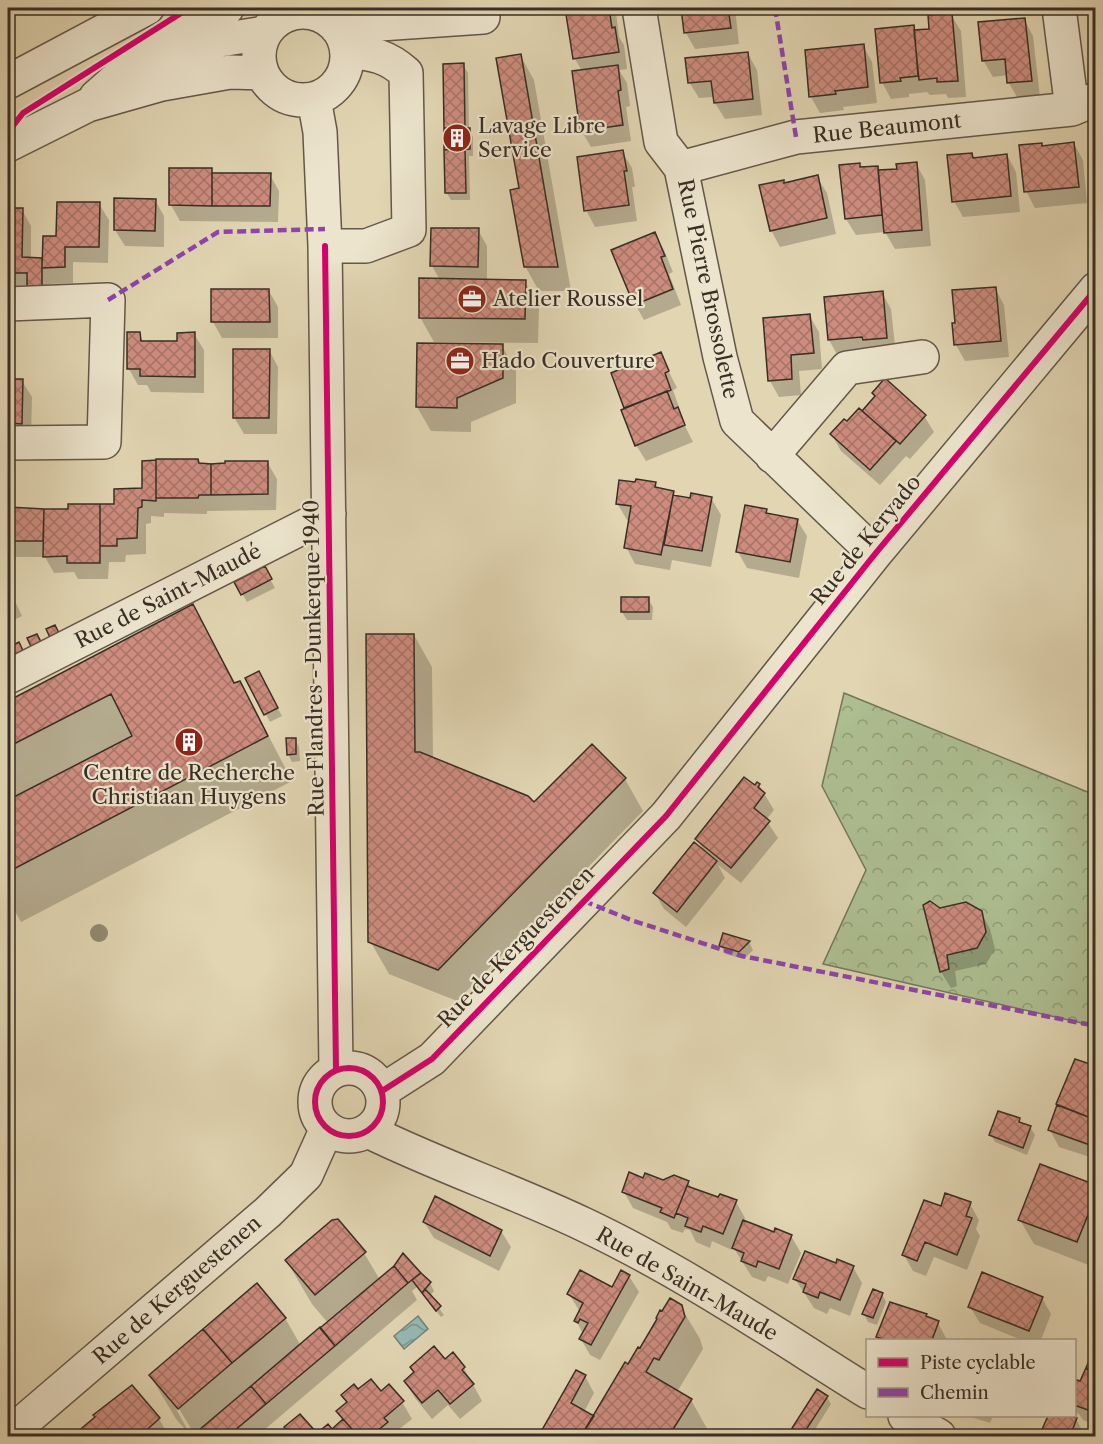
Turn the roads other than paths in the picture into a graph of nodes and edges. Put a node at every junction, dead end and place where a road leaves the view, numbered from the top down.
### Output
1 (147, 8) edge
2 (227, 8) edge
3 (483, 8) edge
4 (639, 8) edge
5 (1059, 8) edge
6 (385, 16) edge
7 (280, 19) edge
8 (340, 30) edge
9 (262, 73) junction
10 (121, 75) junction
11 (8, 82) edge
12 (314, 99) junction
13 (1084, 104) edge
14 (88, 105) junction
15 (8, 145) edge
16 (681, 168) junction
17 (325, 246) junction
18 (1095, 289) edge
19 (8, 304) edge
20 (922, 357) dead end
21 (8, 443) edge
22 (772, 456) junction
23 (329, 514) junction
24 (875, 554) junction
25 (8, 677) edge
26 (666, 816) joint
27 (336, 1070) junction
28 (382, 1091) junction
29 (327, 1128) junction
30 (368, 1131) junction
31 (866, 1391) edge
32 (907, 1417) edge
33 (15, 1434) edge
34 (939, 1437) edge

1 - 11 street
2 - 10 street
3 - 6 street
4 - 16 street, Rue Pierre Brossolette
5 - 13 street
6 - 8 street
7 - 8 street
7 - 9 street
7 - 10 street
8 - 12 street
8 - 17 street
9 - 12 street
9 - 14 street
10 - 14 street
12 - 17 street, Rue Flandres - Dunkerque 1940
13 - 16 street, Rue Beaumont
14 - 15 street
16 - 22 street, Rue Pierre Brossolette
17 - 23 street, Rue Flandres - Dunkerque 1940
18 - 24 street, Rue de Keryado
19 - 21 street
20 - 22 street
22 - 24 street, Rue Pierre Brossolette
23 - 25 street, Rue de Saint-Maudé
23 - 27 street, Rue Flandres - Dunkerque 1940
24 - 26 street, Rue de Keryado
26 - 28 street, Rue de Kerguestenen
27 - 28 street
27 - 29 street
28 - 30 street
29 - 30 street
29 - 33 street, Rue de Kerguestenen
30 - 31 street, Rue de Saint-Maude
32 - 34 street

